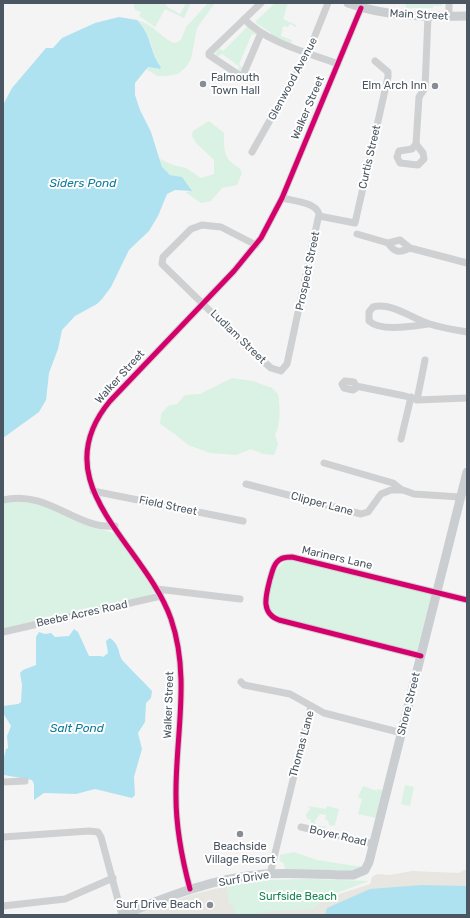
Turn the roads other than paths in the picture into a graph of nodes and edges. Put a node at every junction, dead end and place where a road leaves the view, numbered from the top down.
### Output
1 (261, 3) edge
2 (328, 3) edge
3 (348, 3) edge
4 (450, 3) edge
5 (361, 8) junction
6 (428, 16) junction
7 (467, 16) edge
8 (449, 17) junction
9 (244, 19) junction
10 (261, 33) junction
11 (308, 53) junction
12 (375, 61) dead end
13 (338, 64) junction
14 (416, 144) dead end
15 (252, 152) dead end
16 (282, 198) junction
17 (319, 216) junction
18 (357, 234) dead end
19 (388, 243) junction
20 (256, 245) junction
21 (410, 248) junction
22 (467, 263) edge
23 (203, 304) junction
24 (428, 324) junction
25 (467, 332) edge
26 (425, 360) dead end
27 (284, 369) joint
28 (356, 386) dead end
29 (467, 398) edge
30 (414, 399) junction
31 (401, 439) dead end
32 (324, 463) dead end
33 (467, 472) edge
34 (246, 484) dead end
35 (403, 490) junction
36 (93, 491) junction
37 (463, 494) edge
38 (3, 500) edge
39 (243, 521) dead end
40 (114, 526) junction
41 (157, 589) junction
42 (437, 593) junction
43 (161, 596) junction
44 (240, 598) dead end
45 (467, 600) edge
46 (3, 632) edge
47 (421, 656) junction
48 (241, 682) dead end
49 (311, 706) junction
50 (402, 733) junction
51 (25, 780) dead end
52 (3, 782) edge
53 (301, 827) dead end
54 (3, 837) edge
55 (374, 844) junction
56 (368, 866) joint
57 (270, 874) junction
58 (113, 878) junction
59 (190, 889) junction
60 (3, 906) edge
61 (123, 915) edge

1 - 9 street
2 - 11 street, Glenwood Avenue
3 - 5 main road, Main Street
4 - 8 street
5 - 6 main road, Main Street
5 - 13 street, Walker Street
6 - 8 main road, Main Street
6 - 14 street
7 - 8 main road, Main Street
9 - 10 street
9 - 10 street
10 - 11 street
11 - 13 street
11 - 15 street, Glenwood Avenue
12 - 17 street, Curtis Street
13 - 16 street, Walker Street
16 - 17 street, Prospect Street
16 - 20 street, Walker Street
17 - 27 street, Prospect Street
18 - 19 street
19 - 21 street
19 - 21 street
20 - 23 street, Walker Street
20 - 23 street, Ludlam Street
21 - 22 street
23 - 27 street, Ludlam Street
23 - 36 street, Walker Street
24 - 24 street
24 - 25 street
26 - 30 street
28 - 30 street
29 - 30 street
30 - 31 street
32 - 35 street
33 - 37 main road, Shore Street
34 - 35 street, Clipper Lane
35 - 37 street, Clipper Lane
36 - 39 street, Field Street
36 - 40 street, Walker Street
37 - 42 main road, Shore Street
38 - 40 street
40 - 41 street, Walker Street
41 - 43 street, Walker Street
41 - 44 street
42 - 45 street, Mariners Lane
42 - 47 main road, Shore Street
42 - 47 street, Mariners Lane
43 - 46 street, Beebe Acres Road
43 - 59 street, Walker Street
47 - 50 main road, Shore Street
48 - 49 street
49 - 50 street, Thomas Lane
49 - 57 street, Thomas Lane
50 - 55 main road, Shore Street
51 - 52 street
53 - 55 street, Boyer Road
54 - 58 street
55 - 56 main road, Shore Street
56 - 57 main road, Surf Drive
57 - 59 main road, Surf Drive
58 - 60 street
58 - 61 street
59 - 61 main road, Surf Drive

